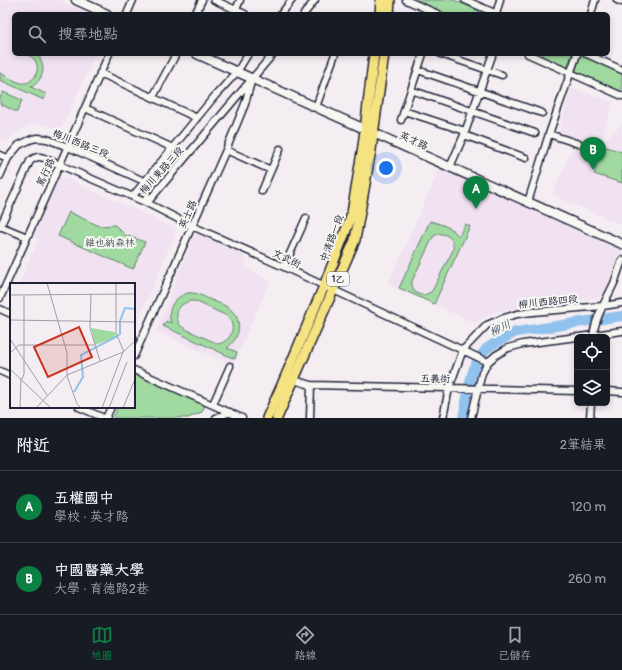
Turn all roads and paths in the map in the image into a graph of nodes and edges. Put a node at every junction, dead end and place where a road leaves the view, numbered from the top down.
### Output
1 (76, 0) edge
2 (133, 0) edge
3 (202, 0) edge
4 (214, 0) edge
5 (240, 0) edge
6 (292, 0) edge
7 (315, 0) edge
8 (381, 0) edge
9 (390, 0) edge
10 (406, 0) edge
11 (465, 0) edge
12 (500, 0) edge
13 (595, 0) edge
14 (617, 0) edge
15 (622, 2) edge
16 (236, 10) junction
17 (103, 12) edge
18 (128, 12) edge
19 (197, 12) edge
20 (240, 12) edge
21 (283, 12) edge
22 (306, 12) edge
23 (380, 12) edge
24 (389, 12) edge
25 (433, 12) edge
26 (492, 12) edge
27 (497, 12) edge
28 (592, 12) edge
29 (108, 56) edge
30 (175, 56) edge
31 (201, 56) edge
32 (246, 56) edge
33 (271, 56) edge
34 (334, 56) edge
35 (374, 56) edge
36 (384, 56) edge
37 (422, 56) edge
38 (447, 56) edge
39 (492, 56) dead end
40 (532, 56) edge
41 (576, 56) edge
42 (591, 56) edge
43 (418, 70) junction
44 (487, 70) junction
45 (622, 70) edge
46 (237, 72) junction
47 (100, 73) junction
48 (570, 73) junction
49 (502, 75) dead end
50 (252, 79) junction
51 (411, 90) junction
52 (480, 91) junction
53 (622, 96) edge
54 (153, 97) junction
55 (316, 107) junction
56 (85, 108) junction
57 (404, 111) junction
58 (472, 111) junction
59 (542, 113) dead end
60 (197, 118) junction
61 (401, 120) dead end
62 (369, 130) junction
63 (464, 133) junction
64 (535, 133) dead end
65 (549, 134) junction
66 (579, 144) dead end
67 (68, 147) junction
68 (173, 148) junction
69 (280, 149) dead end
70 (226, 150) junction
71 (0, 155) edge
72 (8, 158) junction
73 (526, 158) dead end
74 (59, 165) junction
75 (450, 167) junction
76 (271, 170) junction
77 (0, 176) edge
78 (146, 182) junction
79 (262, 191) dead end
80 (133, 196) junction
81 (528, 202) junction
82 (147, 203) junction
83 (306, 218) dead end
84 (0, 226) edge
85 (192, 226) junction
86 (27, 237) junction
87 (621, 246) edge
88 (622, 260) edge
89 (284, 267) junction
90 (328, 288) junction
91 (0, 298) edge
92 (622, 303) edge
93 (602, 308) junction
94 (0, 309) edge
95 (10, 314) edge
96 (622, 330) edge
97 (593, 334) edge
98 (603, 334) edge
99 (574, 338) edge
100 (463, 350) junction
101 (135, 354) edge
102 (488, 362) junction
103 (230, 366) dead end
104 (135, 370) edge
105 (0, 371) edge
106 (10, 376) edge
107 (294, 380) junction
108 (311, 385) junction
109 (281, 387) junction
110 (450, 388) junction
111 (475, 389) junction
112 (574, 391) edge
113 (610, 391) edge
114 (622, 392) edge
115 (212, 404) junction
116 (591, 406) edge
117 (81, 408) edge
118 (110, 408) edge
119 (230, 412) junction
120 (105, 418) edge
121 (216, 418) edge
122 (242, 418) edge
123 (267, 418) edge
124 (277, 418) edge
125 (310, 418) edge
126 (444, 418) edge
127 (471, 418) edge
128 (590, 418) edge

1 - 17 street
2 - 18 street
3 - 19 street
4 - 16 street
5 - 16 street
6 - 21 street
7 - 22 street
8 - 23 main road
9 - 24 main road
10 - 25 street
11 - 26 street
12 - 27 street
13 - 28 street
14 - 15 street
16 - 20 street
29 - 47 street, 篤行路
30 - 54 street
31 - 46 street, 英才路
32 - 46 street
33 - 50 street, 梅川東路三段
34 - 55 street
35 - 62 main road, 中清路一段 / 1乙
36 - 62 main road, 中清路一段 / 1乙
37 - 43 street
38 - 44 street
39 - 44 street
40 - 48 street
41 - 48 street
42 - 45 street
43 - 51 street
43 - 52 street
44 - 49 street
44 - 52 street
46 - 50 street, 英才路
46 - 60 street
47 - 54 street
47 - 56 street, 篤行路
48 - 53 street
48 - 65 street
50 - 55 street, 英才路
50 - 70 street, 英士路
50 - 82 street, 梅川東路三段
51 - 57 street
51 - 58 street
52 - 58 street
52 - 59 street
54 - 60 street
55 - 62 street, 英才路
56 - 67 street, 篤行路
56 - 68 street
57 - 61 street
57 - 63 street
58 - 63 street
58 - 64 street
60 - 68 street
62 - 75 street, 英才路
62 - 90 main road, 中清路一段 / 1乙
63 - 73 street
63 - 75 street
65 - 66 street
65 - 81 street
67 - 72 street, 梅川西路三段
67 - 74 street, 篤行路
67 - 78 street, 梅川西路三段
68 - 78 street
69 - 76 street
70 - 76 street
70 - 85 street, 英士路
71 - 72 street
72 - 77 street, 梅川西路三段
74 - 80 street, 梅川東路三段
74 - 84 street, 梅川東路三段
74 - 86 street, 篤行路
75 - 81 street, 英才路
76 - 79 street
78 - 80 street
78 - 82 street
80 - 82 street, 梅川東路三段
81 - 87 street, 英才路
82 - 85 street, 文武街
83 - 89 street
84 - 86 street
85 - 89 street, 文武街
85 - 101 street, 英士路
86 - 91 street, 篤行路
88 - 93 street
89 - 90 street, 文武街
90 - 100 street, 文武街
90 - 107 main road, 中清路一段 / 1乙
90 - 109 main road, 中清路一段 / 1乙
92 - 93 street, 柳川西路四段
93 - 97 street
93 - 100 street, 柳川西路四段
94 - 95 street
96 - 98 street
99 - 102 street
100 - 102 street, 文武街
100 - 110 street, 柳川西路四段
102 - 111 street
103 - 115 street
104 - 115 street
105 - 106 street
107 - 108 street, 五義街
107 - 109 street
107 - 124 main road, 中清路一段 / 1乙
108 - 110 street, 五義街
108 - 125 street
109 - 123 main road, 中清路一段 / 1乙
110 - 111 street, 五義街
110 - 126 street, 柳川西路四段
111 - 112 street, 五義街
111 - 127 street
113 - 114 street
115 - 119 street
116 - 128 street
117 - 120 street
118 - 120 street
119 - 121 street
119 - 122 street

